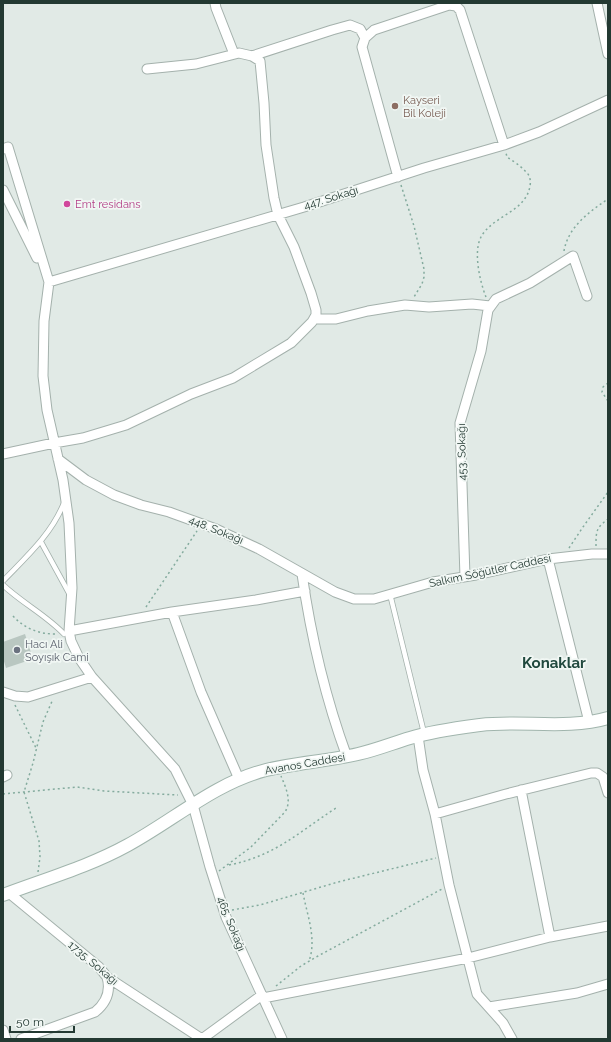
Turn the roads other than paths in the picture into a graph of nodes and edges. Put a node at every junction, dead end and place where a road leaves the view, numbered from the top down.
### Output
1 (215, 3) edge
2 (597, 3) edge
3 (366, 38) junction
4 (234, 54) junction
5 (608, 54) edge
6 (252, 56) junction
7 (147, 69) dead end
8 (608, 100) edge
9 (504, 145) junction
10 (3, 149) edge
11 (398, 177) junction
12 (3, 190) edge
13 (278, 214) junction
14 (49, 282) junction
15 (587, 296) dead end
16 (490, 306) junction
17 (314, 319) junction
18 (54, 442) junction
19 (3, 454) edge
20 (58, 459) junction
21 (66, 498) junction
22 (41, 542) junction
23 (608, 554) edge
24 (548, 559) junction
25 (302, 574) junction
26 (465, 577) junction
27 (3, 581) edge
28 (3, 585) edge
29 (304, 591) junction
30 (390, 594) junction
31 (71, 597) junction
32 (374, 599) joint
33 (172, 612) junction
34 (67, 632) junction
35 (92, 676) junction
36 (6, 693) edge
37 (608, 718) edge
38 (589, 722) junction
39 (421, 735) junction
40 (347, 757) junction
41 (239, 779) junction
42 (521, 790) junction
43 (608, 793) edge
44 (191, 800) junction
45 (435, 814) junction
46 (6, 894) edge
47 (608, 926) edge
48 (550, 937) junction
49 (468, 958) junction
50 (107, 977) junction
51 (608, 984) edge
52 (262, 997) junction
53 (489, 1007) junction
54 (3, 1030) edge
55 (6, 1039) edge
56 (21, 1039) edge
57 (202, 1039) edge
58 (282, 1039) edge
59 (512, 1039) edge

1 - 4 street
2 - 5 street
3 - 6 street
3 - 9 street
3 - 11 street
4 - 6 street
4 - 7 street
6 - 13 street
8 - 9 street, 447. Sokağı
9 - 11 street, 447. Sokağı
10 - 14 street
11 - 13 street, 447. Sokağı
12 - 14 street
13 - 14 street, 447. Sokağı
13 - 17 street
14 - 18 street
15 - 16 street
16 - 17 street
16 - 26 street, 453. Sokağı
17 - 18 street
18 - 19 street
18 - 20 street
20 - 21 street
20 - 25 street, 448. Sokağı
21 - 22 lane
21 - 31 street
22 - 27 lane
22 - 31 lane
23 - 24 street, Salkım Söğütler Caddesi
24 - 26 street, Salkım Söğütler Caddesi
24 - 38 street
25 - 29 street
25 - 32 street, 448. Sokağı
26 - 30 street, Salkım Söğütler Caddesi
28 - 34 lane
29 - 33 street
29 - 40 street
30 - 32 street, Salkım Söğütler Caddesi
30 - 39 lane
31 - 34 street
33 - 34 street
33 - 41 street
34 - 35 street, 465. Sokağı
35 - 36 street
35 - 44 street, 465. Sokağı
37 - 38 street, Avanos Caddesi
38 - 39 street, Avanos Caddesi
39 - 40 street, Avanos Caddesi
39 - 45 street
40 - 41 street, Avanos Caddesi
41 - 44 street, Avanos Caddesi
42 - 43 street
42 - 45 street
42 - 48 street
44 - 46 street, Avanos Caddesi
44 - 52 street, 465. Sokağı
45 - 49 street
46 - 50 street, 1735. Sokağı
47 - 48 street
48 - 49 street
49 - 52 street
49 - 53 street
50 - 56 street
50 - 57 street, 1735. Sokağı
51 - 53 street
52 - 57 street
52 - 58 street, 465. Sokağı
53 - 59 street
54 - 55 street

